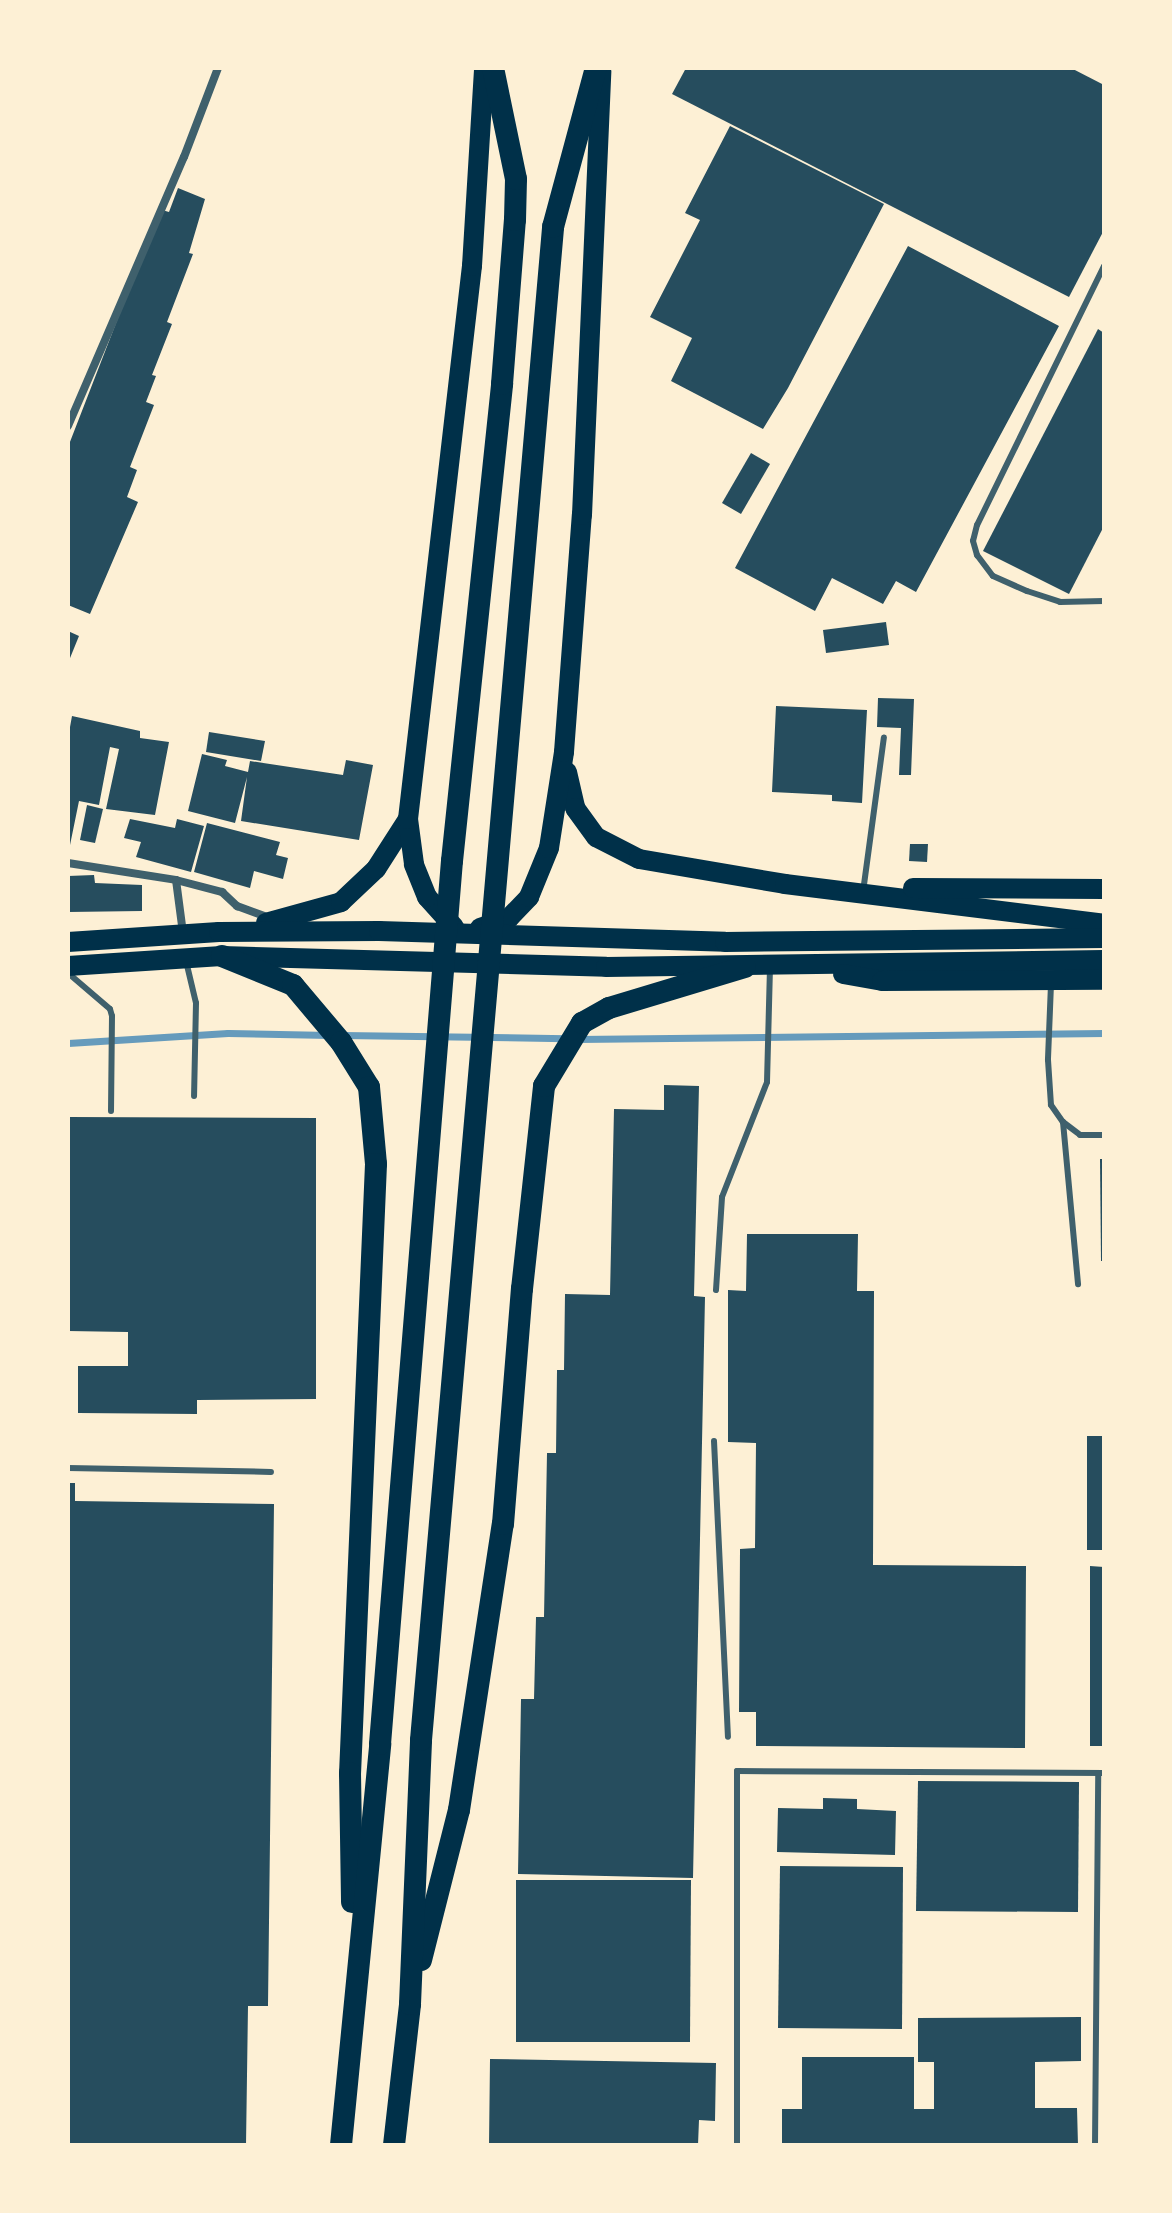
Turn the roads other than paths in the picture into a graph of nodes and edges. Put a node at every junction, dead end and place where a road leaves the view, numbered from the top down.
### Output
1 (218, 68) edge
2 (484, 68) edge
3 (493, 68) edge
4 (598, 68) edge
5 (1104, 266) edge
6 (68, 426) edge
7 (1104, 601) edge
8 (884, 737) dead end
9 (564, 752) junction
10 (408, 819) junction
11 (68, 863) edge
12 (176, 880) junction
13 (1104, 889) edge
14 (868, 894) junction
15 (278, 921) junction
16 (1104, 924) edge
17 (219, 932) junction
18 (183, 934) junction
19 (461, 935) junction
20 (1104, 938) edge
21 (68, 942) edge
22 (222, 956) junction
23 (185, 958) junction
24 (356, 959) junction
25 (1104, 960) edge
26 (804, 965) junction
27 (68, 966) edge
28 (770, 966) junction
29 (606, 967) junction
30 (745, 967) junction
31 (68, 973) edge
32 (1104, 980) edge
33 (1051, 988) junction
34 (194, 1096) dead end
35 (111, 1111) dead end
36 (1063, 1122) junction
37 (1104, 1135) edge
38 (1078, 1284) dead end
39 (716, 1290) dead end
40 (714, 1441) dead end
41 (68, 1468) edge
42 (271, 1472) dead end
43 (728, 1737) dead end
44 (1101, 1773) edge
45 (1095, 1923) junction
46 (1104, 1923) edge
47 (353, 2003) junction
48 (410, 2004) junction
49 (1095, 2062) junction
50 (1104, 2062) edge
51 (341, 2145) edge
52 (394, 2145) edge
53 (737, 2145) edge
54 (1095, 2145) edge

1 - 6 street
2 - 10 highway
3 - 47 highway
4 - 9 highway
4 - 48 highway
5 - 7 lane
8 - 14 lane
9 - 14 highway
9 - 19 highway
10 - 15 highway
10 - 19 highway
11 - 12 street
12 - 15 street
12 - 18 street
13 - 14 highway
14 - 16 highway
15 - 17 highway
17 - 18 highway
17 - 19 highway
18 - 21 highway
19 - 20 highway
19 - 24 highway
19 - 29 highway
22 - 23 highway
22 - 24 highway
22 - 47 highway
23 - 27 highway
23 - 34 lane
24 - 29 highway
25 - 26 highway
26 - 28 highway
26 - 33 highway
28 - 30 highway
28 - 39 lane
29 - 30 highway
30 - 48 highway
31 - 35 lane
32 - 33 highway
33 - 36 lane
36 - 37 lane
36 - 38 lane
40 - 43 lane
41 - 42 lane
44 - 45 lane
44 - 53 lane
45 - 46 lane
45 - 49 lane
47 - 51 highway
48 - 52 highway
49 - 50 lane
49 - 54 lane

